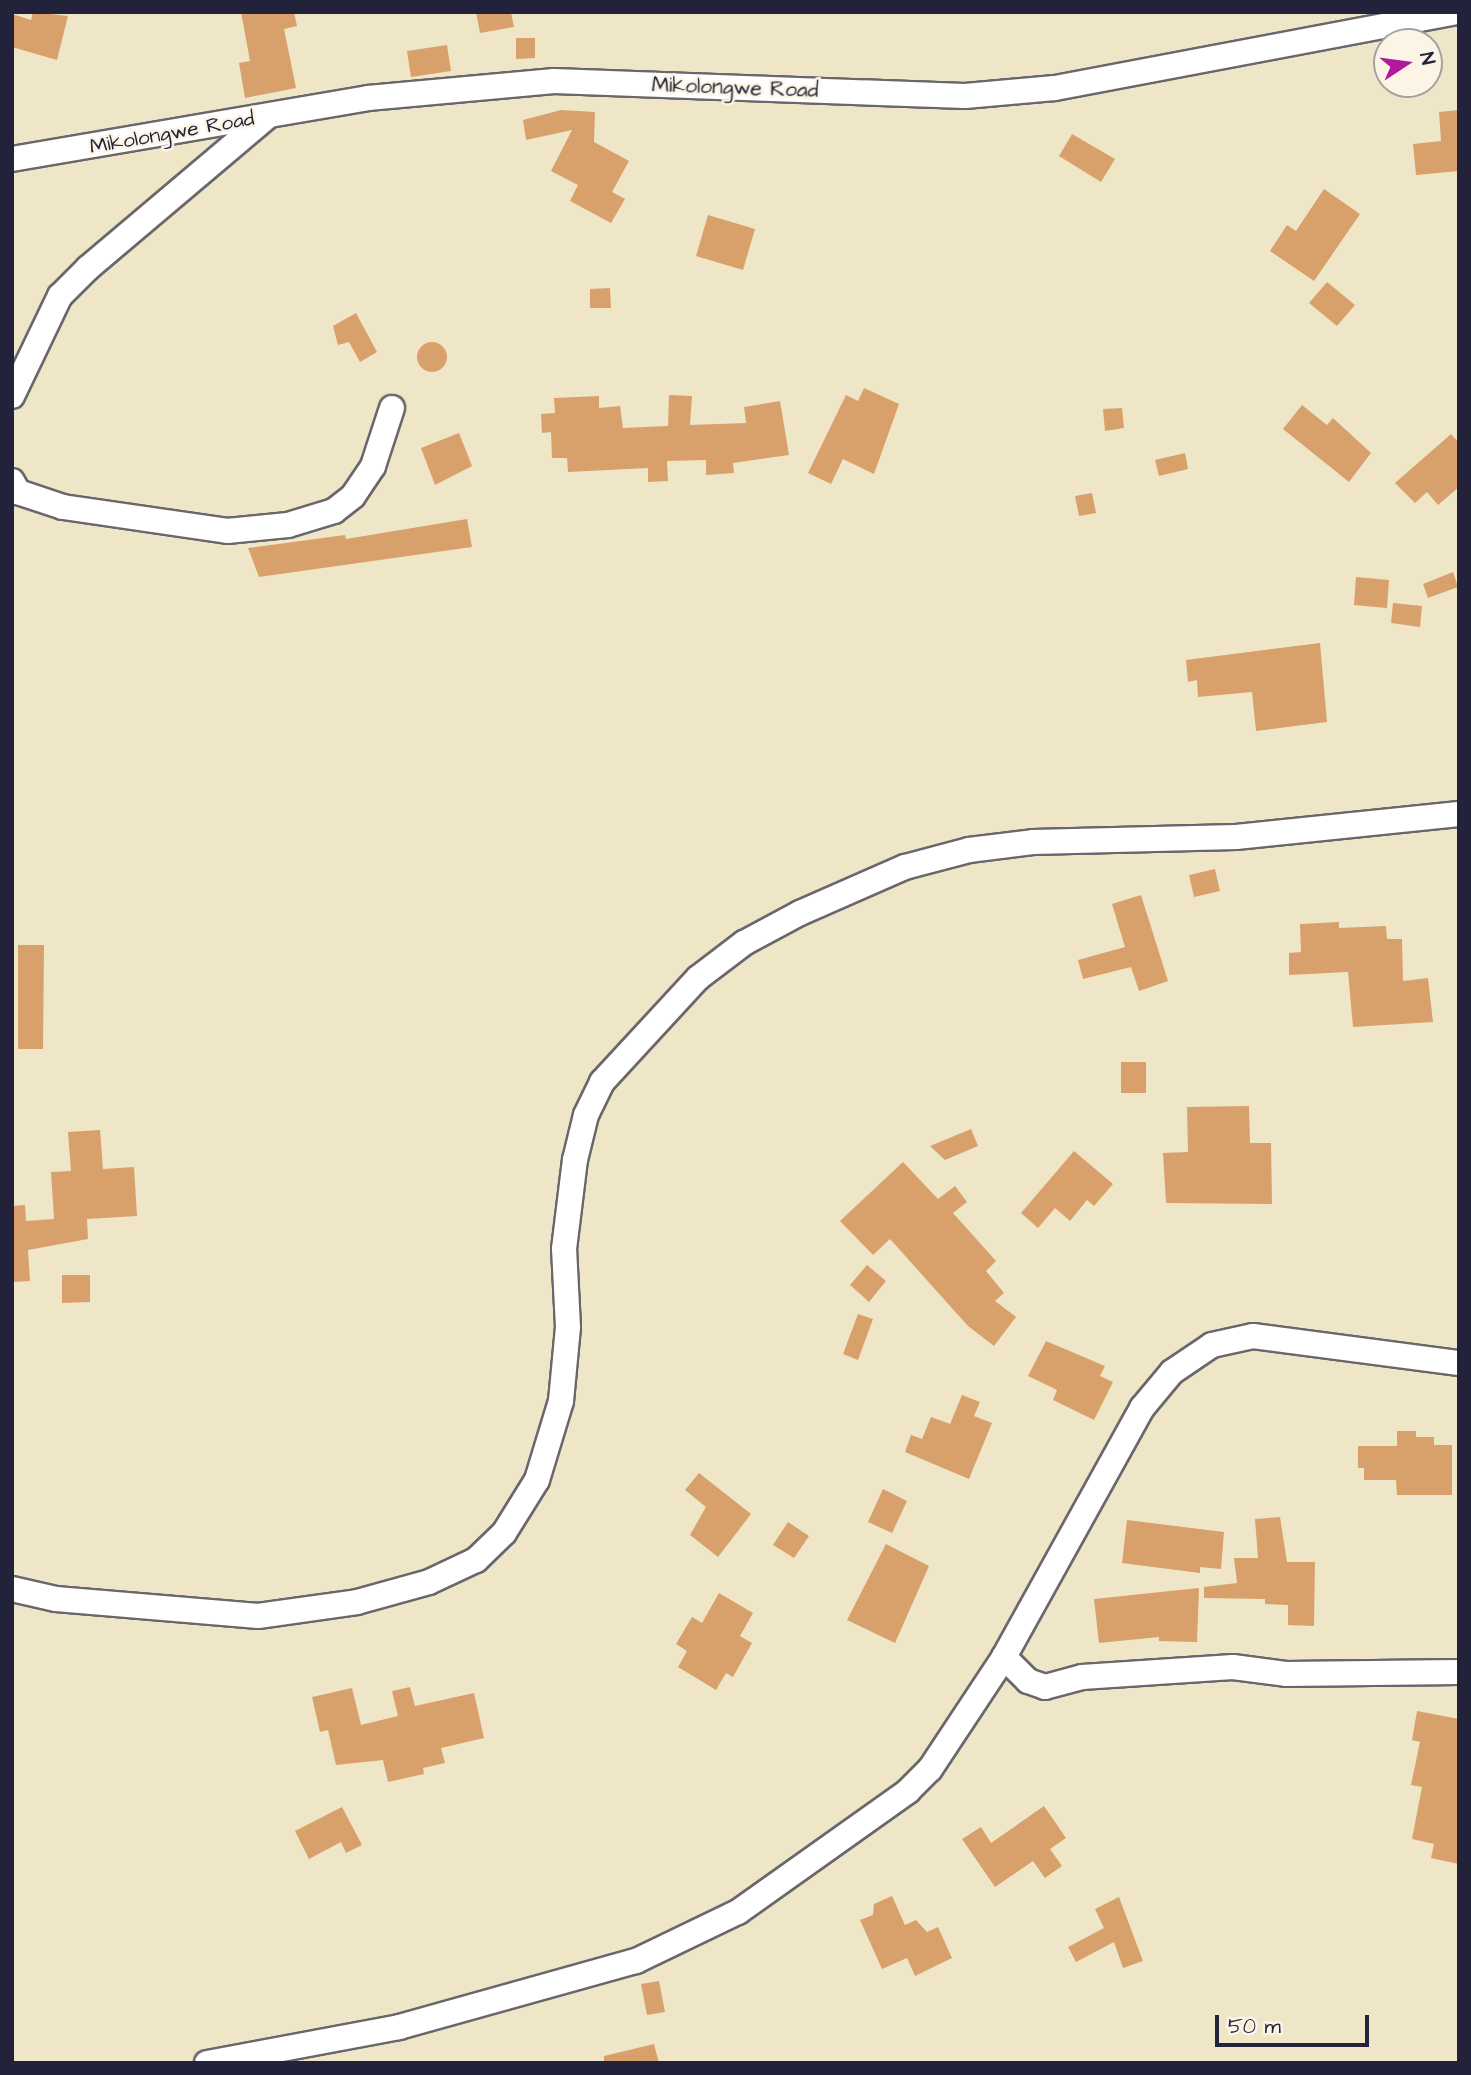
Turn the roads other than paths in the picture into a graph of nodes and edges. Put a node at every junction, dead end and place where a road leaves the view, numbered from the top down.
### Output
1 (1457, 12) edge
2 (269, 116) junction
3 (12, 159) edge
4 (12, 396) edge
5 (392, 408) dead end
6 (12, 481) edge
7 (1459, 814) edge
8 (1459, 1363) edge
9 (12, 1589) edge
10 (1004, 1657) junction
11 (1459, 1672) edge
12 (207, 2063) edge

1 - 2 street, Mikolongwe Road
2 - 3 street, Mikolongwe Road
2 - 4 street
5 - 6 street
7 - 9 street
8 - 10 street
10 - 11 street
10 - 12 street

